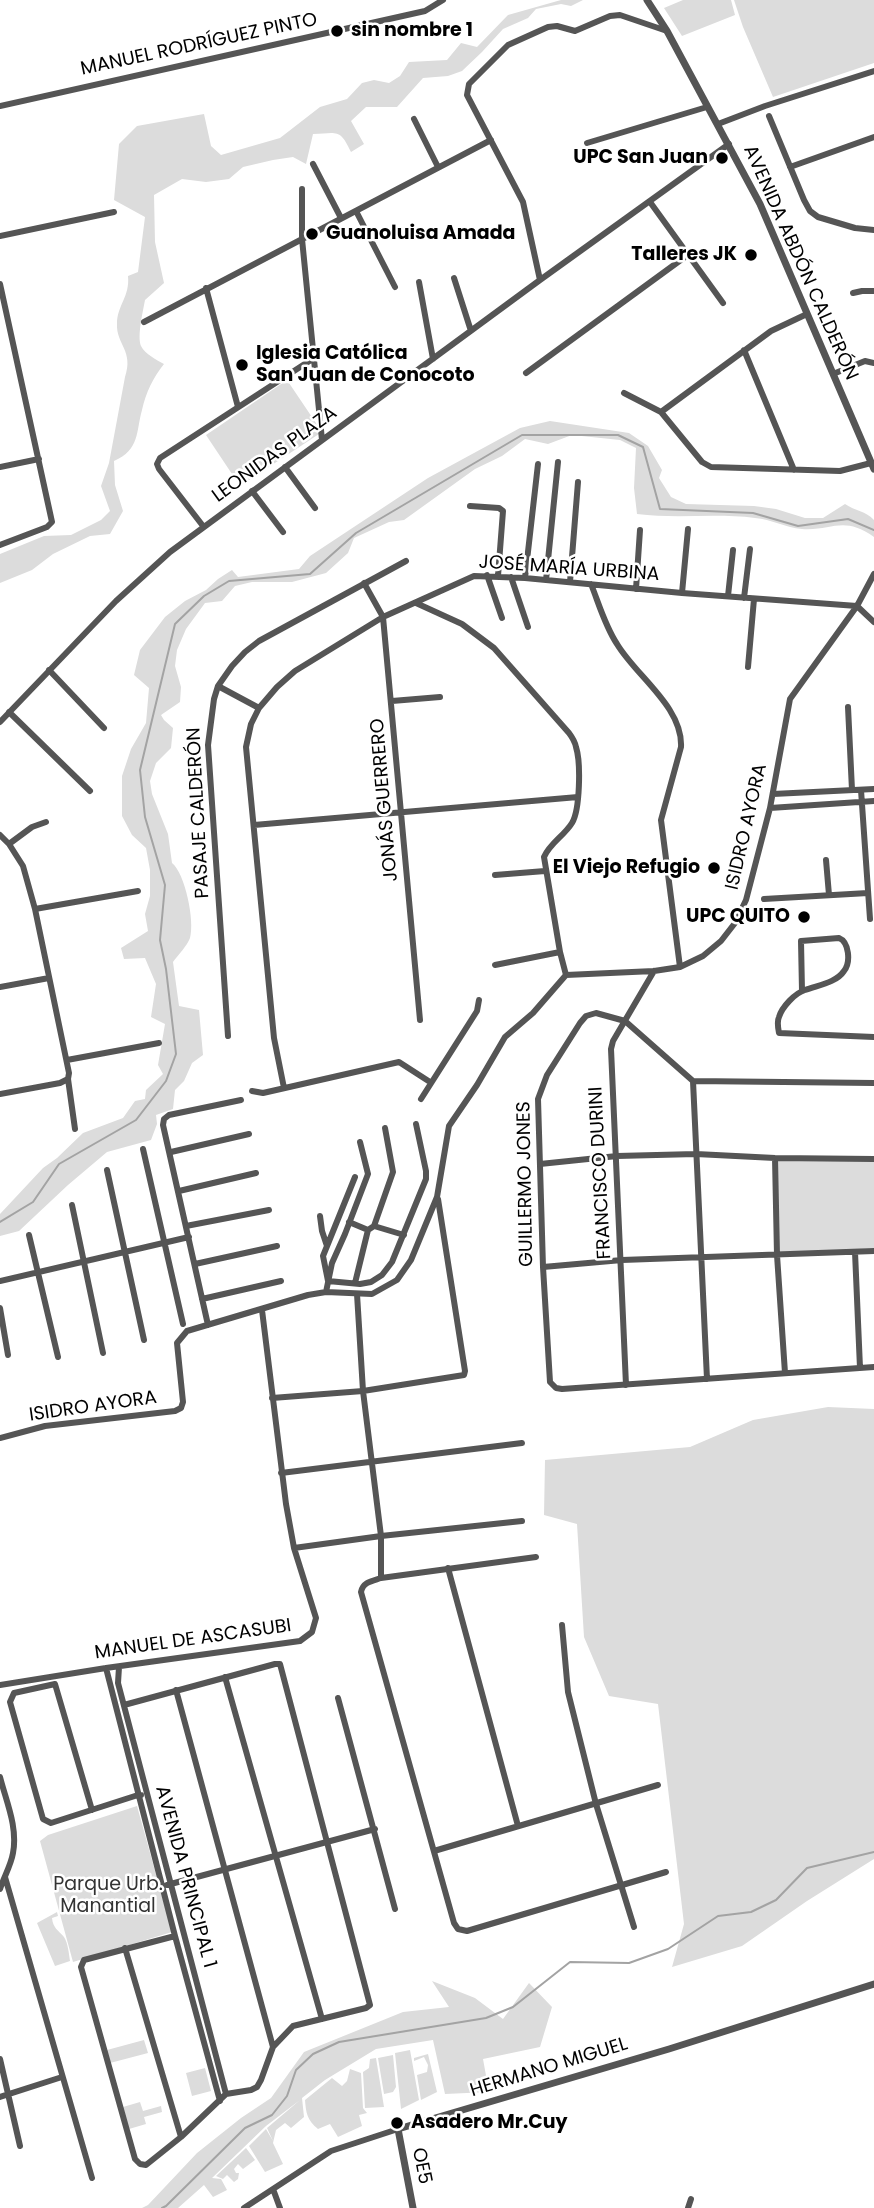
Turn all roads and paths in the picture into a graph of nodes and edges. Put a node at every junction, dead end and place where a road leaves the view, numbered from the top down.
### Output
1 (443, 0) edge
2 (647, 0) edge
3 (667, 31) junction
4 (874, 71) edge
5 (0, 106) edge
6 (707, 107) junction
7 (769, 116) dead end
8 (414, 119) dead end
9 (718, 124) junction
10 (874, 137) edge
11 (491, 140) junction
12 (587, 143) dead end
13 (729, 145) junction
14 (313, 163) dead end
15 (438, 167) junction
16 (790, 167) junction
17 (302, 189) dead end
18 (650, 202) junction
19 (356, 211) junction
20 (114, 212) dead end
21 (341, 218) junction
22 (874, 230) edge
23 (0, 236) edge
24 (302, 239) junction
25 (689, 254) junction
26 (454, 278) dead end
27 (540, 279) junction
28 (419, 282) dead end
29 (0, 284) edge
30 (395, 287) dead end
31 (206, 288) junction
32 (874, 291) edge
33 (853, 293) dead end
34 (723, 303) dead end
35 (807, 314) junction
36 (144, 321) dead end
37 (471, 331) junction
38 (744, 350) junction
39 (314, 358) junction
40 (433, 359) junction
41 (874, 363) edge
42 (526, 373) dead end
43 (833, 374) junction
44 (624, 393) dead end
45 (238, 407) junction
46 (661, 412) junction
47 (323, 440) junction
48 (39, 459) junction
49 (558, 462) dead end
50 (538, 464) dead end
51 (873, 466) edge
52 (0, 467) edge
53 (285, 467) junction
54 (794, 470) junction
55 (578, 482) dead end
56 (252, 491) junction
57 (470, 506) dead end
58 (315, 508) dead end
59 (204, 526) junction
60 (688, 529) dead end
61 (640, 530) dead end
62 (283, 532) dead end
63 (0, 545) edge
64 (733, 550) dead end
65 (750, 550) dead end
66 (406, 561) dead end
67 (874, 574) edge
68 (487, 575) junction
69 (498, 576) junction
70 (511, 577) junction
71 (525, 578) junction
72 (546, 580) junction
73 (570, 582) junction
74 (364, 583) junction
75 (591, 584) junction
76 (636, 589) junction
77 (682, 593) junction
78 (728, 596) junction
79 (744, 598) junction
80 (754, 599) junction
81 (416, 603) junction
82 (857, 606) junction
83 (383, 617) junction
84 (502, 618) dead end
85 (874, 622) edge
86 (528, 626) dead end
87 (748, 667) dead end
88 (49, 670) junction
89 (218, 686) junction
90 (440, 697) dead end
91 (392, 701) junction
92 (848, 707) dead end
93 (259, 708) junction
94 (3, 716) edge
95 (104, 728) dead end
96 (874, 789) edge
97 (852, 790) junction
98 (861, 790) junction
99 (90, 791) dead end
100 (773, 794) junction
101 (578, 797) junction
102 (874, 801) edge
103 (861, 802) junction
104 (770, 808) junction
105 (402, 813) junction
106 (46, 822) dead end
107 (254, 825) junction
108 (0, 835) edge
109 (9, 844) junction
110 (826, 860) dead end
111 (545, 871) junction
112 (495, 875) dead end
113 (138, 891) dead end
114 (868, 893) junction
115 (829, 895) junction
116 (764, 899) dead end
117 (35, 909) junction
118 (870, 919) dead end
119 (560, 952) junction
120 (495, 965) dead end
121 (680, 967) junction
122 (654, 971) junction
123 (566, 975) junction
124 (49, 978) junction
125 (0, 987) edge
126 (802, 991) junction
127 (479, 1000) dead end
128 (420, 1020) dead end
129 (625, 1021) junction
130 (228, 1036) dead end
131 (874, 1037) edge
132 (159, 1043) dead end
133 (67, 1060) junction
134 (68, 1079) junction
135 (693, 1081) junction
136 (430, 1082) junction
137 (874, 1083) edge
138 (284, 1088) junction
139 (252, 1091) dead end
140 (0, 1094) edge
141 (421, 1099) dead end
142 (241, 1100) dead end
143 (416, 1124) dead end
144 (385, 1128) dead end
145 (75, 1129) dead end
146 (249, 1134) dead end
147 (360, 1142) dead end
148 (143, 1149) dead end
149 (171, 1152) junction
150 (696, 1154) junction
151 (617, 1156) junction
152 (775, 1158) junction
153 (874, 1159) edge
154 (540, 1164) junction
155 (107, 1170) dead end
156 (256, 1173) dead end
157 (355, 1177) dead end
158 (179, 1191) junction
159 (437, 1197) junction
160 (72, 1205) dead end
161 (269, 1210) dead end
162 (320, 1216) dead end
163 (349, 1222) junction
164 (186, 1226) junction
165 (371, 1228) junction
166 (29, 1235) dead end
167 (404, 1236) junction
168 (189, 1237) junction
169 (164, 1244) junction
170 (277, 1246) dead end
171 (327, 1246) junction
172 (874, 1251) edge
173 (855, 1252) junction
174 (125, 1253) junction
175 (777, 1255) junction
176 (700, 1258) junction
177 (622, 1260) junction
178 (85, 1262) junction
179 (195, 1264) junction
180 (544, 1267) junction
181 (39, 1273) junction
182 (328, 1280) junction
183 (0, 1281) edge
184 (281, 1281) dead end
185 (355, 1283) junction
186 (326, 1292) junction
187 (357, 1294) junction
188 (202, 1299) junction
189 (0, 1308) edge
190 (261, 1310) junction
191 (183, 1324) dead end
192 (208, 1325) junction
193 (144, 1340) dead end
194 (103, 1353) dead end
195 (8, 1355) dead end
196 (58, 1357) dead end
197 (874, 1367) edge
198 (860, 1368) junction
199 (785, 1373) junction
200 (707, 1379) junction
201 (626, 1385) junction
202 (363, 1391) junction
203 (272, 1398) junction
204 (0, 1438) edge
205 (522, 1443) dead end
206 (372, 1462) junction
207 (281, 1473) junction
208 (522, 1521) dead end
209 (381, 1536) junction
210 (294, 1548) junction
211 (536, 1557) dead end
212 (448, 1568) junction
213 (381, 1578) junction
214 (562, 1625) dead end
215 (119, 1667) junction
216 (106, 1668) junction
217 (225, 1678) junction
218 (0, 1685) edge
219 (176, 1690) junction
220 (338, 1698) dead end
221 (124, 1705) junction
222 (0, 1777) edge
223 (658, 1785) dead end
224 (146, 1793) junction
225 (138, 1795) junction
226 (596, 1804) junction
227 (92, 1810) junction
228 (0, 1811) edge
229 (9, 1811) junction
230 (518, 1826) junction
231 (375, 1829) junction
232 (327, 1843) junction
233 (434, 1851) junction
234 (275, 1856) junction
235 (224, 1870) junction
236 (666, 1872) dead end
237 (5, 1877) junction
238 (166, 1885) junction
239 (622, 1885) junction
240 (0, 1889) edge
241 (395, 1909) dead end
242 (634, 1927) dead end
243 (175, 1936) junction
244 (125, 1948) junction
245 (874, 1984) edge
246 (322, 2019) junction
247 (273, 2047) junction
248 (0, 2059) edge
249 (62, 2077) junction
250 (226, 2094) junction
251 (4, 2096) edge
252 (220, 2101) junction
253 (398, 2129) junction
254 (181, 2137) junction
255 (20, 2146) dead end
256 (92, 2178) dead end
257 (273, 2189) junction
258 (691, 2199) dead end
259 (244, 2208) edge
260 (280, 2208) edge
261 (413, 2208) edge
262 (688, 2208) edge

1 - 5 street, MANUEL RODRÍGUEZ PINTO
2 - 3 street, AVENIDA ABDÓN CALDERÓN
3 - 6 street, AVENIDA ABDÓN CALDERÓN
3 - 11 street
4 - 9 street
6 - 9 street, AVENIDA ABDÓN CALDERÓN
6 - 12 street
7 - 16 street
8 - 15 street
9 - 13 street, AVENIDA ABDÓN CALDERÓN
10 - 16 street
11 - 15 street
11 - 27 street
13 - 18 street, LEONIDAS PLAZA
13 - 35 street, AVENIDA ABDÓN CALDERÓN
14 - 21 street
15 - 19 street
16 - 22 street
17 - 24 street
18 - 25 street
18 - 27 street, LEONIDAS PLAZA
19 - 21 street
19 - 30 street
20 - 23 street
21 - 24 street
24 - 31 street
24 - 39 street
25 - 34 street
25 - 42 street
26 - 37 street
27 - 37 street, LEONIDAS PLAZA
28 - 40 street
29 - 48 street
31 - 36 street
31 - 45 street
32 - 33 street
35 - 38 street
35 - 43 street, AVENIDA ABDÓN CALDERÓN
37 - 40 street, LEONIDAS PLAZA
38 - 46 street
38 - 54 street
39 - 45 street
39 - 47 street
40 - 47 street, LEONIDAS PLAZA
41 - 43 street
43 - 51 street, AVENIDA ABDÓN CALDERÓN
44 - 46 street
45 - 59 street
46 - 54 street
47 - 53 street, LEONIDAS PLAZA
48 - 52 street
48 - 63 street
49 - 72 street
50 - 71 street
51 - 54 street
53 - 56 street, LEONIDAS PLAZA
53 - 58 street
55 - 73 street
56 - 59 street, LEONIDAS PLAZA
56 - 62 street
57 - 69 street
59 - 88 street, LEONIDAS PLAZA
60 - 77 street
61 - 76 street
64 - 78 street
65 - 79 street
66 - 74 street, PASAJE CALDERÓN
67 - 82 street, ISIDRO AYORA
68 - 69 street, JOSÉ MARÍA URBINA
68 - 81 street, JOSÉ MARÍA URBINA
68 - 84 street
69 - 70 street, JOSÉ MARÍA URBINA
70 - 71 street, JOSÉ MARÍA URBINA
70 - 86 street
71 - 72 street, JOSÉ MARÍA URBINA
72 - 73 street, JOSÉ MARÍA URBINA
73 - 75 street, JOSÉ MARÍA URBINA
74 - 83 street, JONÁS GUERRERO
74 - 89 street, PASAJE CALDERÓN
75 - 76 street, JOSÉ MARÍA URBINA
75 - 121 street
76 - 77 street, JOSÉ MARÍA URBINA
77 - 78 street, JOSÉ MARÍA URBINA
78 - 79 street, JOSÉ MARÍA URBINA
79 - 80 street, JOSÉ MARÍA URBINA
80 - 82 street, JOSÉ MARÍA URBINA
80 - 87 street
81 - 83 street, JOSÉ MARÍA URBINA
81 - 101 street
82 - 85 street
82 - 100 street, ISIDRO AYORA
83 - 91 street, JONÁS GUERRERO
83 - 93 street, JOSÉ MARÍA URBINA
88 - 94 street, LEONIDAS PLAZA
88 - 95 street
89 - 93 street
89 - 130 street, PASAJE CALDERÓN
90 - 91 street
91 - 105 street, JONÁS GUERRERO
92 - 97 street
93 - 107 street, JOSÉ MARÍA URBINA
94 - 99 street
96 - 98 street
97 - 98 street
97 - 100 street
98 - 103 street
100 - 104 street, ISIDRO AYORA
101 - 105 street
101 - 111 street
102 - 103 street
103 - 104 street
103 - 114 street
104 - 121 street, ISIDRO AYORA
105 - 107 street
105 - 128 street, JONÁS GUERRERO
106 - 109 street
107 - 138 street, JOSÉ MARÍA URBINA
108 - 109 street
109 - 117 street
110 - 115 street
111 - 112 street
111 - 119 street
113 - 117 street
114 - 115 street
114 - 118 street
115 - 116 street
117 - 124 street
119 - 120 street
119 - 123 street
121 - 122 street, ISIDRO AYORA
122 - 123 street, ISIDRO AYORA
122 - 129 street, FRANCISCO DURINI
123 - 159 street, ISIDRO AYORA
124 - 125 street
124 - 133 street
126 - 126 street
126 - 131 street
127 - 136 street
129 - 135 street
129 - 151 street, FRANCISCO DURINI
129 - 154 street, GUILLERMO JONES
132 - 133 street
133 - 134 street
134 - 140 street
134 - 145 street
135 - 137 street
135 - 150 street
136 - 138 street
136 - 141 street
138 - 139 street
142 - 149 street
143 - 167 street
144 - 165 street
146 - 149 street
147 - 163 street
148 - 169 street
149 - 158 street
150 - 151 street
150 - 152 street
150 - 176 street
151 - 154 street
151 - 177 street, FRANCISCO DURINI
152 - 153 street
152 - 175 street
154 - 180 street, GUILLERMO JONES
155 - 174 street
156 - 158 street
157 - 171 street
158 - 164 street
159 - 187 street, ISIDRO AYORA
159 - 202 street
160 - 178 street
161 - 164 street
162 - 171 street
163 - 165 street
163 - 182 street
164 - 168 street
165 - 167 street
165 - 185 street
166 - 181 street
167 - 185 street
168 - 169 street
168 - 179 street
169 - 174 street
169 - 191 street
170 - 179 street
171 - 182 street
172 - 173 street
173 - 175 street
173 - 198 street
174 - 178 street
174 - 193 street
175 - 176 street
175 - 199 street
176 - 177 street
176 - 200 street
177 - 180 street
177 - 201 street, FRANCISCO DURINI
178 - 181 street
178 - 194 street
179 - 188 street
180 - 201 street, GUILLERMO JONES
181 - 183 street
181 - 196 street
182 - 185 street
182 - 186 street
184 - 188 street
186 - 187 street, ISIDRO AYORA
186 - 190 street, ISIDRO AYORA
187 - 202 street
188 - 192 street
189 - 195 street
190 - 192 street, ISIDRO AYORA
190 - 203 street, MANUEL DE ASCASUBI
192 - 204 street, ISIDRO AYORA
197 - 198 street
198 - 199 street
199 - 200 street
200 - 201 street
202 - 203 street
202 - 206 street
203 - 207 street, MANUEL DE ASCASUBI
205 - 206 street
206 - 207 street
206 - 209 street
207 - 210 street, MANUEL DE ASCASUBI
208 - 209 street
209 - 210 street
209 - 213 street
210 - 215 street, MANUEL DE ASCASUBI
211 - 212 street
212 - 213 street
212 - 230 street
213 - 233 street
214 - 226 street
215 - 216 street, MANUEL DE ASCASUBI
215 - 221 street, AVENIDA PRINCIPAL 1
216 - 218 street, MANUEL DE ASCASUBI
216 - 225 street
217 - 219 street
217 - 232 street
217 - 234 street
219 - 221 street
219 - 235 street
220 - 231 street
221 - 224 street, AVENIDA PRINCIPAL 1
222 - 229 street
223 - 226 street
224 - 225 street
224 - 238 street, AVENIDA PRINCIPAL 1
225 - 227 street
225 - 238 street
226 - 230 street
226 - 239 street
227 - 227 street
228 - 229 street
229 - 237 street
230 - 233 street
231 - 232 street
231 - 241 street
232 - 234 street
232 - 246 street
233 - 239 street
234 - 235 street
234 - 246 street
235 - 238 street
235 - 247 street
236 - 239 street
237 - 240 street
237 - 249 street
238 - 243 street
238 - 250 street, AVENIDA PRINCIPAL 1
239 - 242 street
243 - 244 street
243 - 252 street
244 - 254 street
244 - 254 street
245 - 253 street, HERMANO MIGUEL
246 - 247 street
247 - 250 street
248 - 251 street
249 - 251 street
249 - 256 street
250 - 252 street
251 - 255 street
252 - 254 street
253 - 257 street, HERMANO MIGUEL
253 - 261 street, OE5
257 - 259 street, HERMANO MIGUEL
257 - 260 street
258 - 262 street

